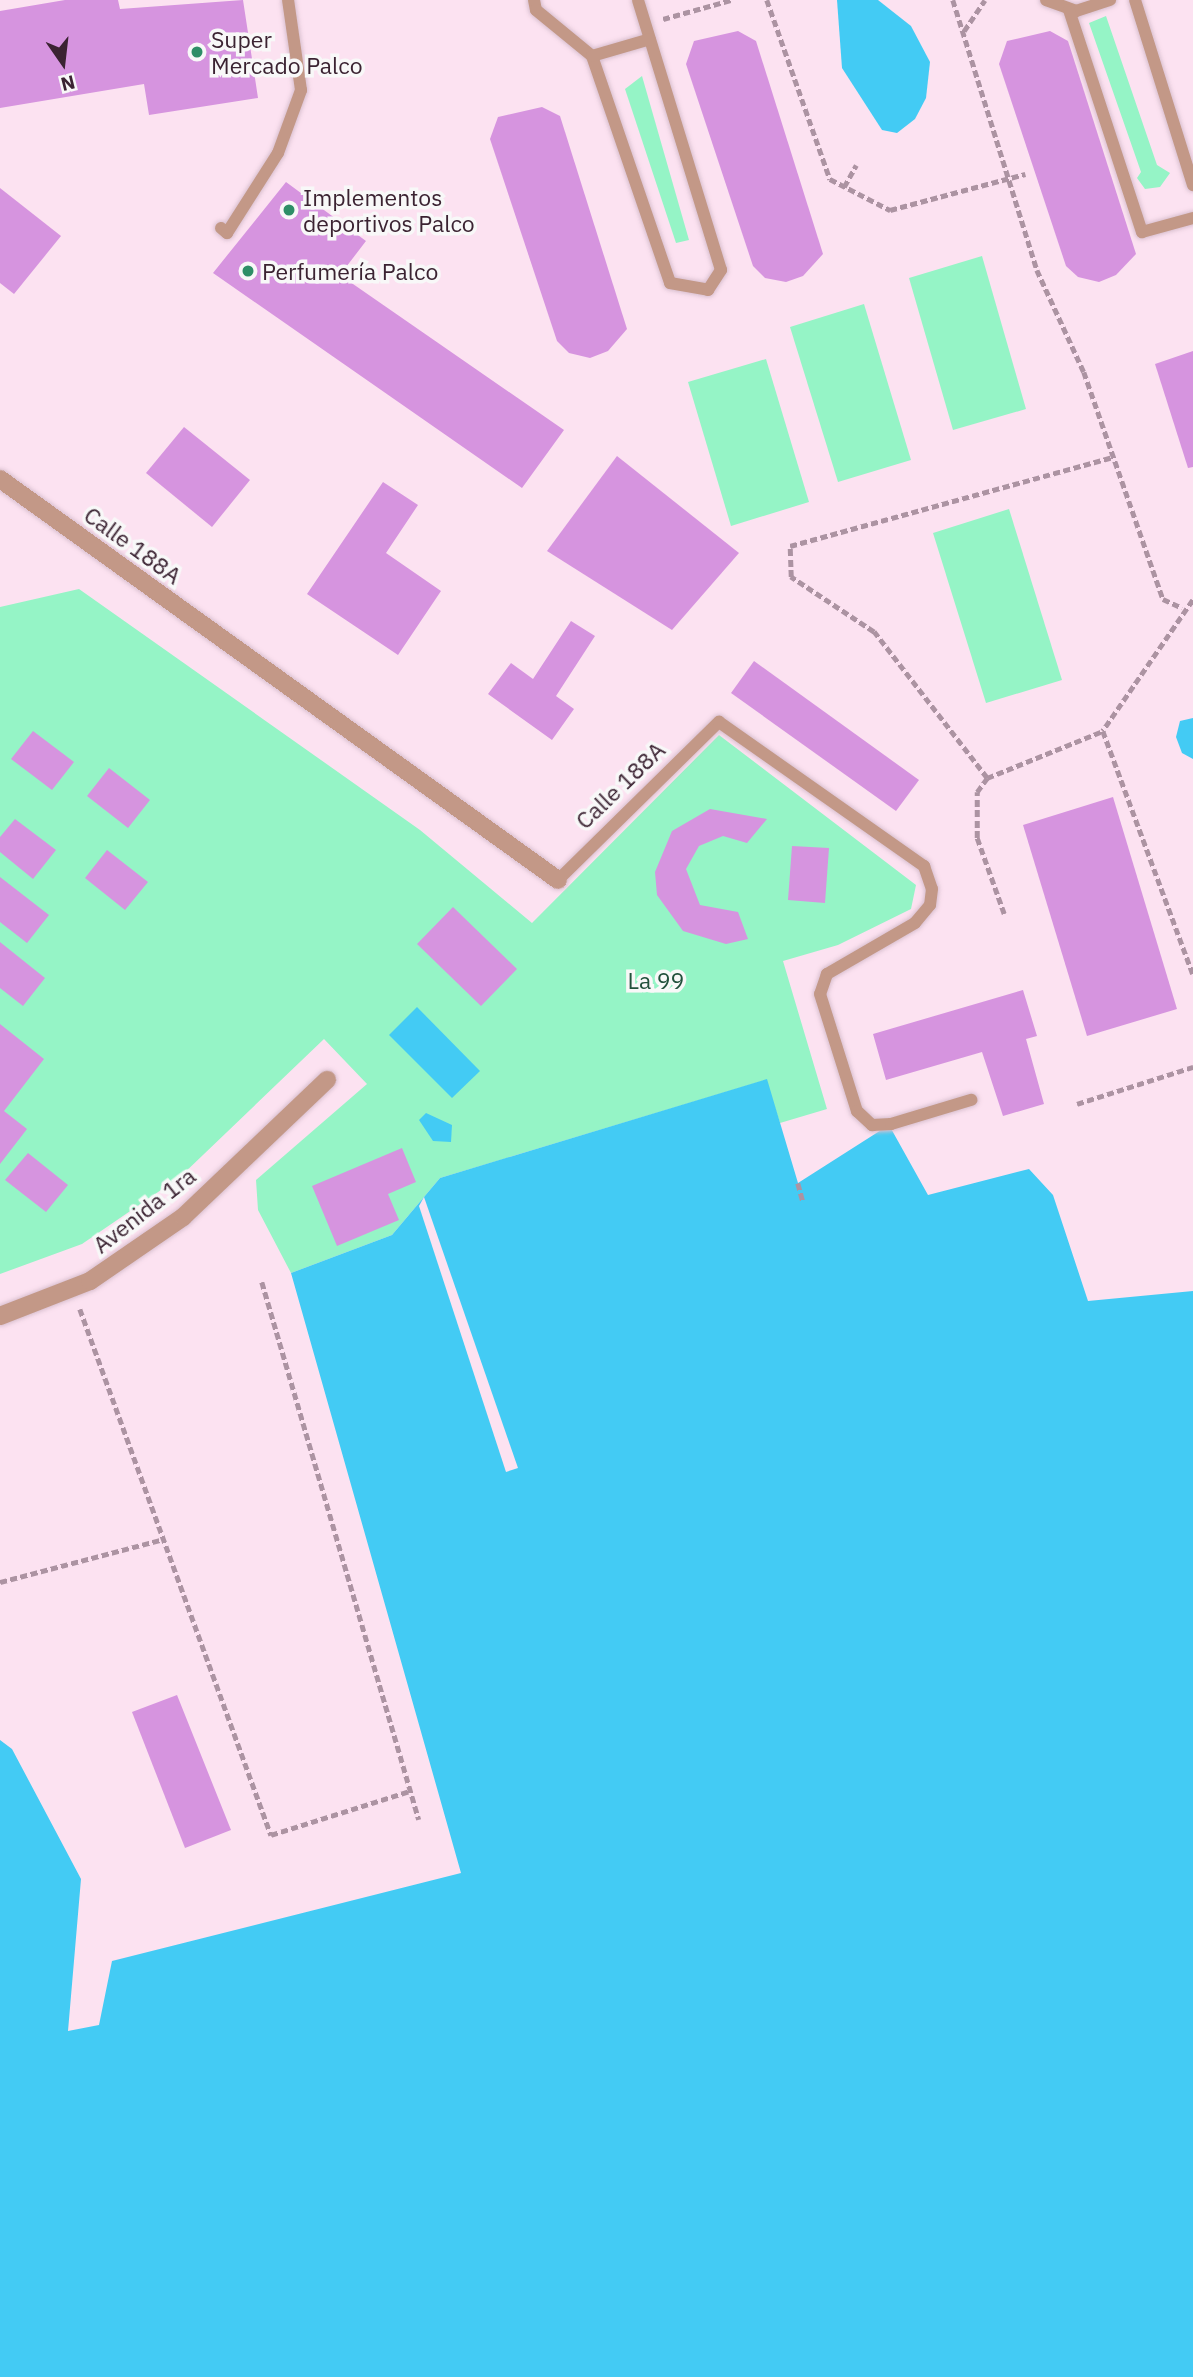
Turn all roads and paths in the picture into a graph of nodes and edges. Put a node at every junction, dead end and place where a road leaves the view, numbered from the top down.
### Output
1 (288, 0) edge
2 (534, 0) edge
3 (638, 0) edge
4 (731, 0) edge
5 (767, 0) edge
6 (953, 0) edge
7 (985, 0) edge
8 (1046, 0) edge
9 (1110, 0) edge
10 (1135, 0) edge
11 (1069, 10) junction
12 (645, 23) junction
13 (963, 32) junction
14 (650, 39) junction
15 (592, 56) junction
16 (856, 165) dead end
17 (1024, 174) dead end
18 (1010, 178) junction
19 (1193, 185) edge
20 (844, 187) junction
21 (1193, 218) edge
22 (221, 228) dead end
23 (1113, 457) junction
24 (0, 479) edge
25 (1193, 600) edge
26 (1182, 608) junction
27 (1103, 732) junction
28 (987, 778) junction
29 (558, 880) joint
30 (1004, 914) dead end
31 (1193, 974) edge
32 (1193, 1068) edge
33 (327, 1080) dead end
34 (971, 1100) dead end
35 (1077, 1104) dead end
36 (797, 1183) dead end
37 (803, 1202) dead end
38 (262, 1282) dead end
39 (73, 1290) junction
40 (0, 1316) edge
41 (164, 1539) junction
42 (0, 1582) edge
43 (410, 1791) junction
44 (419, 1820) dead end

1 - 22 lane
2 - 15 lane
3 - 12 lane
4 - 12 path
5 - 20 path
6 - 13 path
7 - 13 path
8 - 11 lane
9 - 11 lane
10 - 19 lane
11 - 21 lane
12 - 14 lane
13 - 18 path
14 - 15 lane
14 - 15 lane
16 - 20 path
17 - 18 path
18 - 20 path
18 - 23 path
23 - 26 path
23 - 28 path
24 - 29 street, Calle 188A
25 - 26 path
26 - 27 path
27 - 28 path
27 - 31 path
28 - 30 path
29 - 34 lane, Calle 188A
32 - 35 path
33 - 39 street, Avenida 1ra
36 - 37 path
38 - 43 path
39 - 40 street, Avenida 1ra
39 - 41 path
41 - 42 path
41 - 43 path
43 - 44 path

